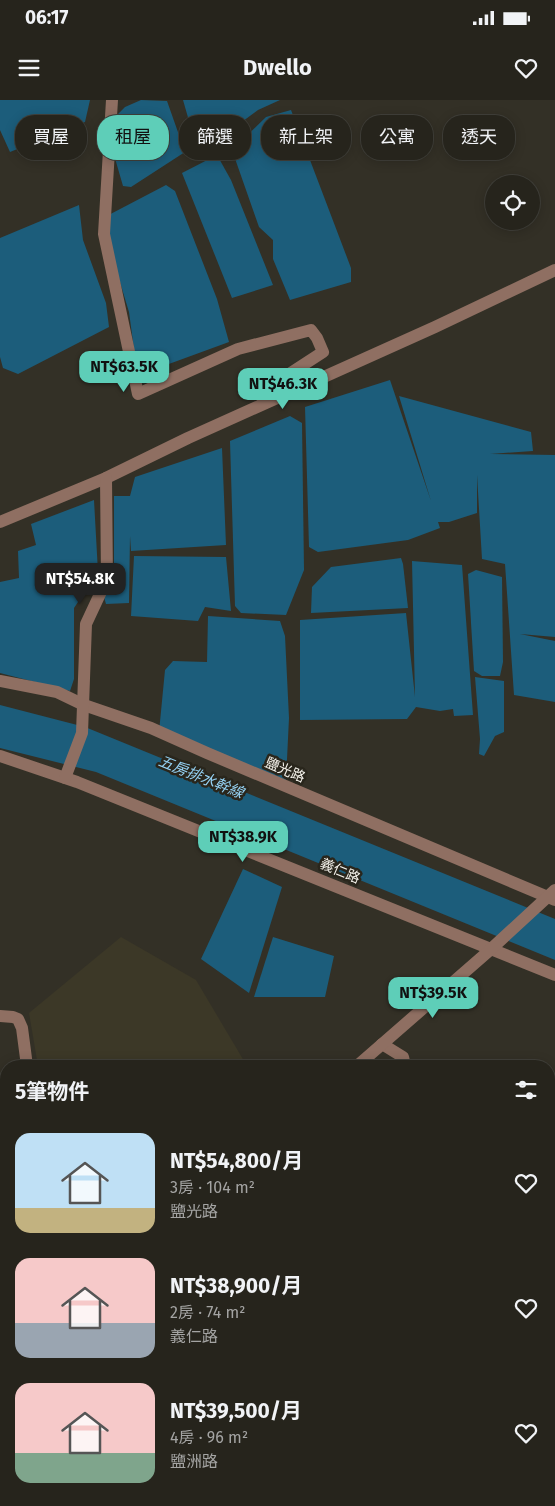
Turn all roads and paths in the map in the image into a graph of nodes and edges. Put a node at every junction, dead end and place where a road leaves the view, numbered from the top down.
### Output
1 (112, 100) edge
2 (555, 270) edge
3 (265, 403) junction
4 (106, 478) junction
5 (0, 522) edge
6 (0, 681) edge
7 (84, 705) junction
8 (0, 756) edge
9 (67, 773) junction
10 (552, 896) edge
11 (490, 950) junction
12 (555, 975) edge
13 (0, 1016) edge
14 (382, 1044) junction
15 (26, 1060) edge
16 (364, 1060) edge
17 (404, 1060) edge

1 - 3 street
2 - 3 street
3 - 4 street
4 - 5 street
4 - 7 street
6 - 7 street, 鹽光路
7 - 9 street
7 - 10 street, 鹽光路
8 - 9 street, 義仁路
9 - 11 street, 義仁路
10 - 11 street
11 - 12 street, 義仁路
11 - 14 street
13 - 15 street
14 - 16 street
14 - 17 street

